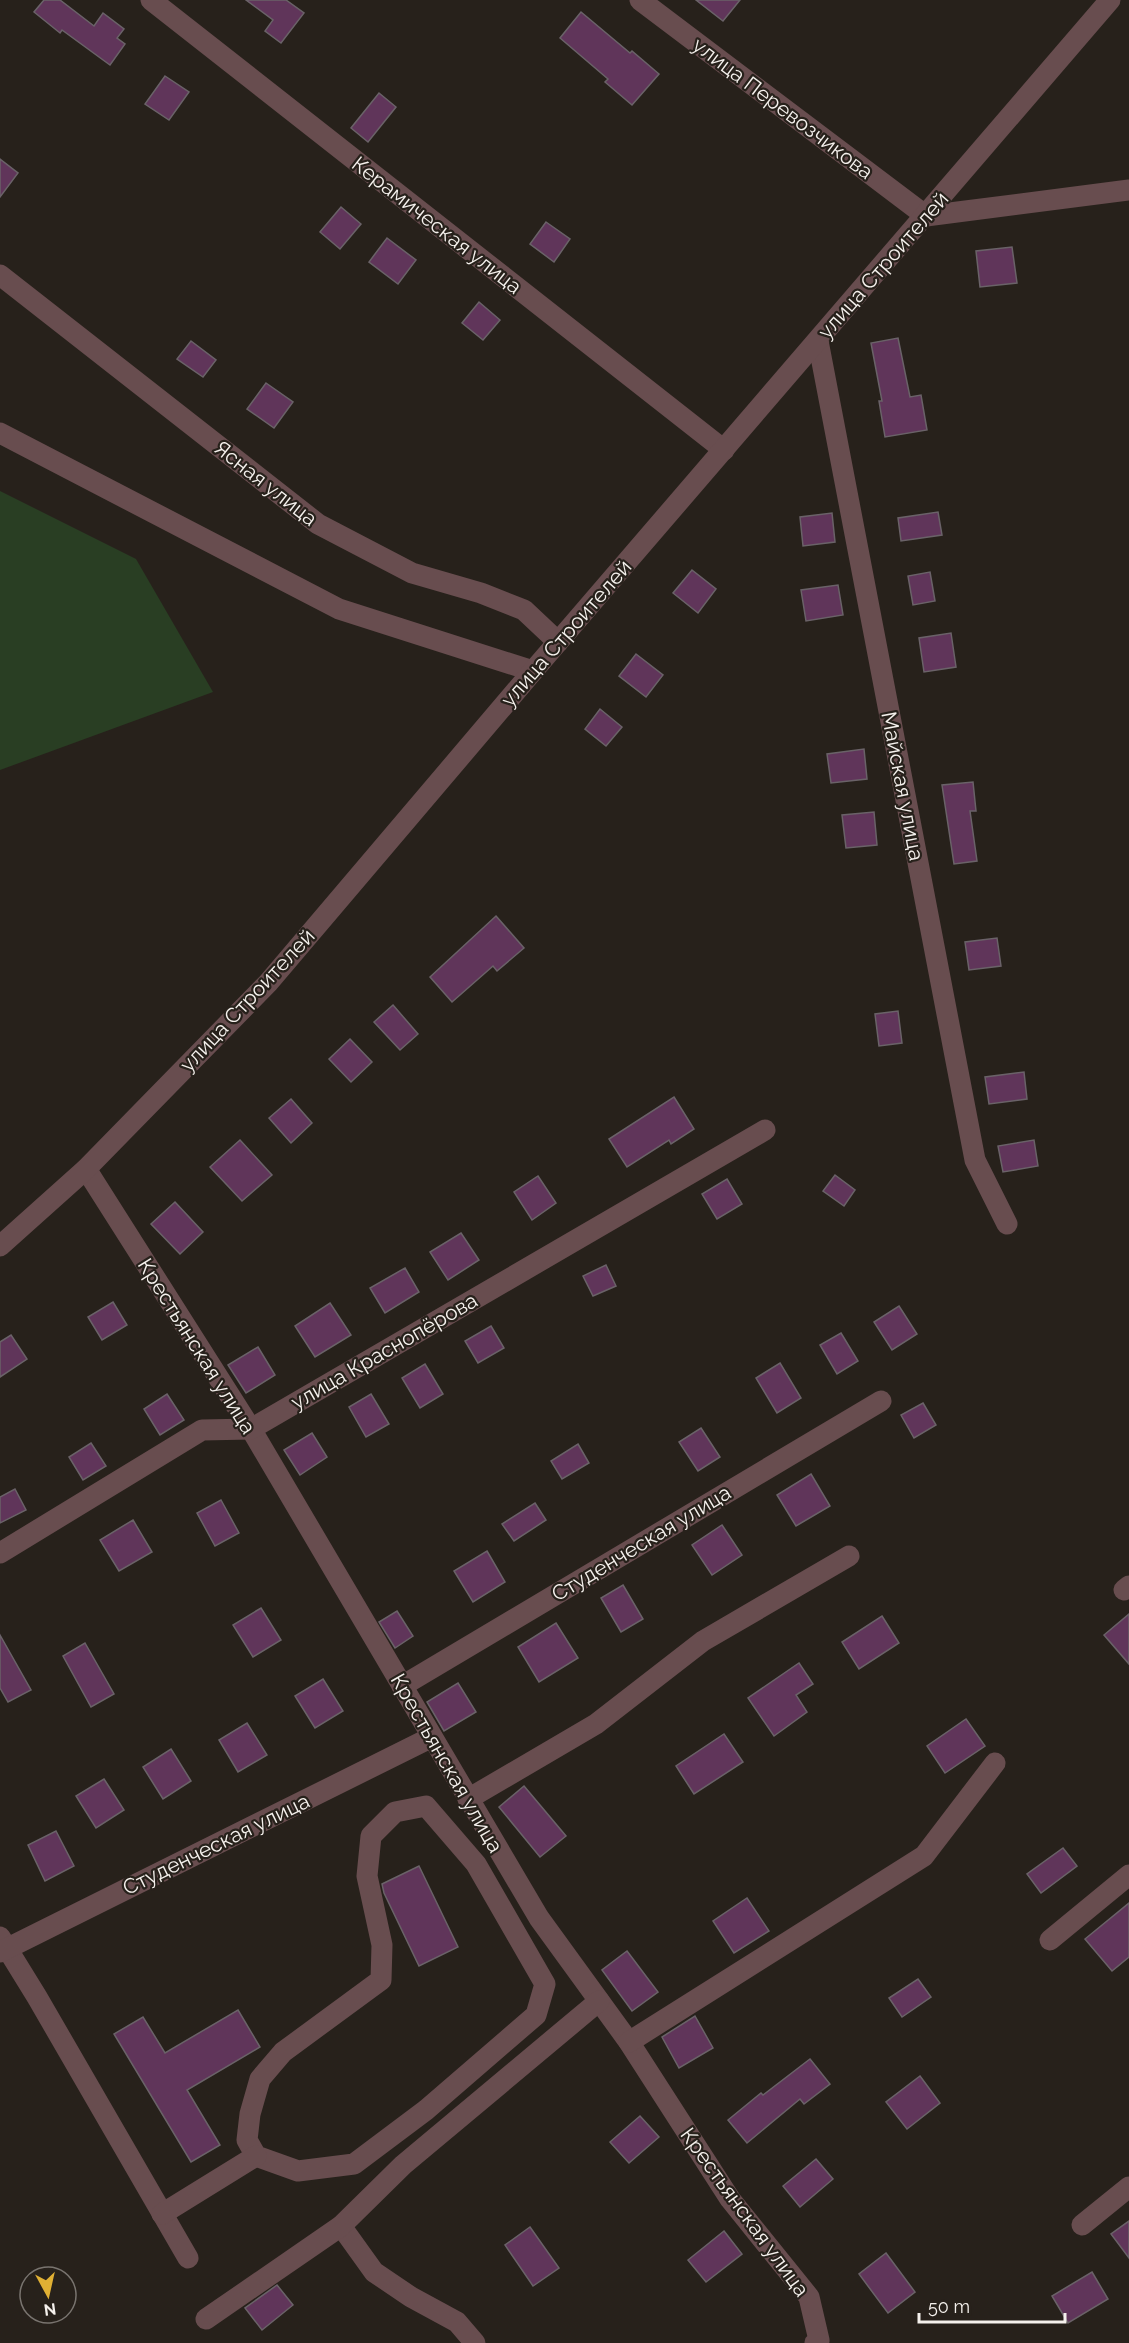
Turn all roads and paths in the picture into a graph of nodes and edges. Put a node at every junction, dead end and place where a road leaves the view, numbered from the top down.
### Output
1 (151, 0) edge
2 (640, 0) edge
3 (1110, 0) edge
4 (1129, 190) edge
5 (926, 216) junction
6 (0, 275) edge
7 (818, 341) junction
8 (0, 433) edge
9 (724, 450) junction
10 (558, 642) junction
11 (533, 671) junction
12 (765, 1130) dead end
13 (86, 1169) junction
14 (1007, 1224) dead end
15 (0, 1246) edge
16 (881, 1401) dead end
17 (250, 1429) junction
18 (0, 1553) edge
19 (849, 1556) dead end
20 (402, 1686) junction
21 (432, 1737) junction
22 (994, 1763) dead end
23 (468, 1799) junction
24 (1129, 1875) edge
25 (1050, 1940) dead end
26 (2, 1946) edge
27 (599, 2001) junction
28 (629, 2042) junction
29 (256, 2156) junction
30 (1129, 2187) edge
31 (162, 2214) junction
32 (1082, 2225) dead end
33 (341, 2226) junction
34 (188, 2258) dead end
35 (206, 2319) dead end
36 (475, 2343) edge
37 (815, 2343) edge

1 - 9 street, Керамическая улица
2 - 5 street, улица Перевозчикова
3 - 5 street, улица Строителей
4 - 5 street
5 - 7 street, улица Строителей
6 - 10 street, Ясная улица
7 - 9 street, улица Строителей
7 - 14 street, Майская улица
8 - 11 street
9 - 10 street, улица Строителей
10 - 11 street, улица Строителей
11 - 13 street, улица Строителей
12 - 17 street, улица Краснопёрова
13 - 15 street, улица Строителей
13 - 17 street, Крестьянская улица
16 - 20 street, Студенческая улица
17 - 18 street, улица Краснопёрова
17 - 20 street, Крестьянская улица
19 - 23 street
20 - 21 street, Крестьянская улица
21 - 23 street, Крестьянская улица
21 - 26 street, Студенческая улица
22 - 28 street
23 - 27 street, Крестьянская улица
24 - 25 street
26 - 31 street
27 - 28 street, Крестьянская улица
27 - 33 street
28 - 37 street, Крестьянская улица
29 - 29 street
29 - 31 street
30 - 32 street
31 - 34 street
33 - 35 street
33 - 36 street

